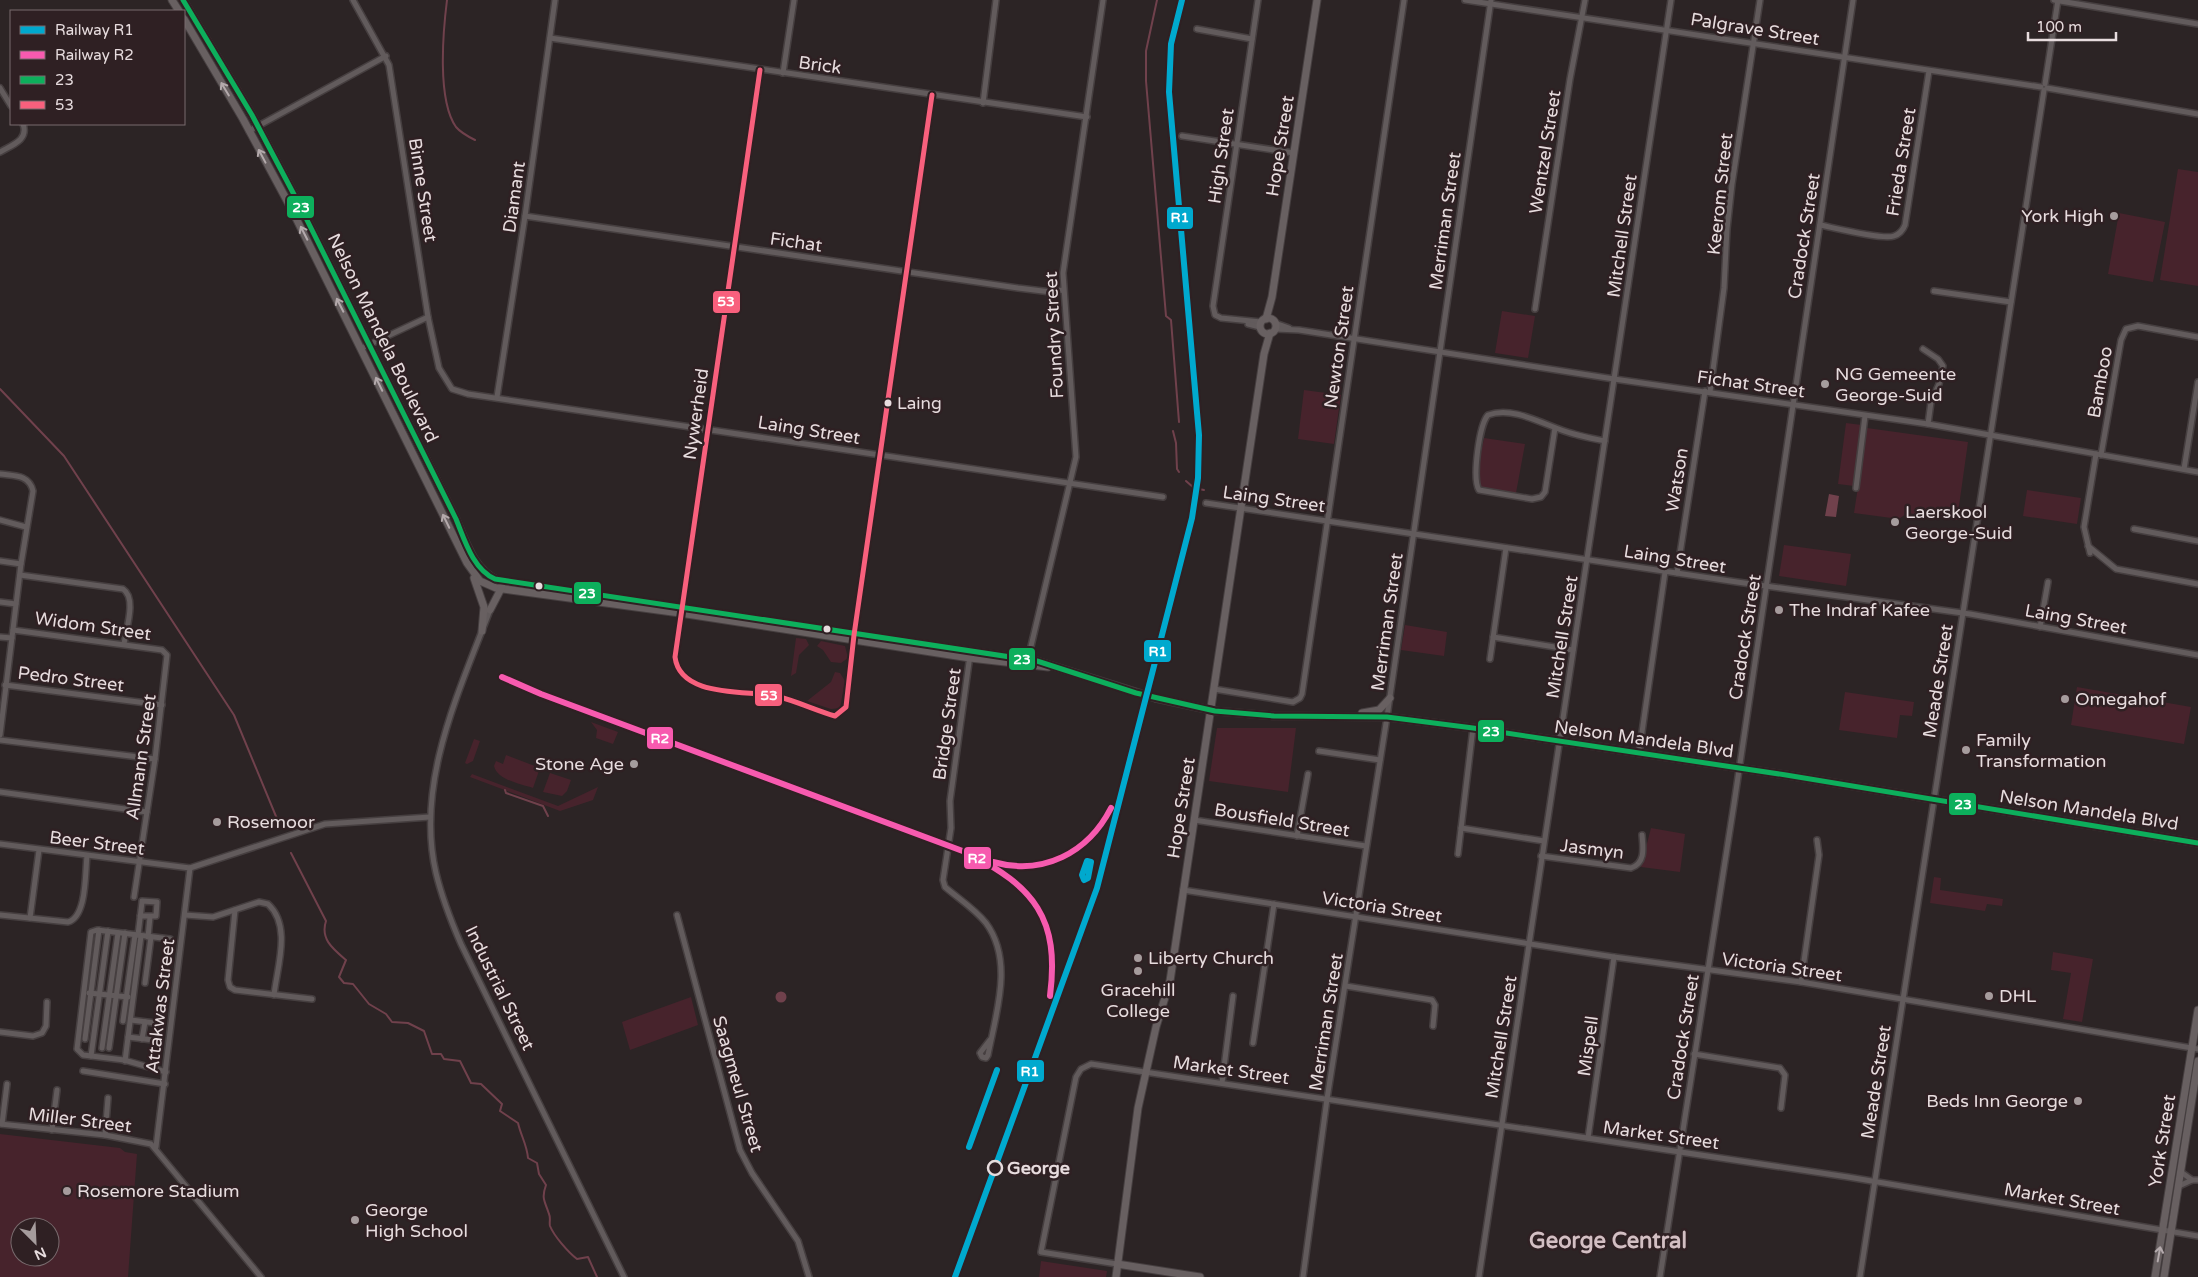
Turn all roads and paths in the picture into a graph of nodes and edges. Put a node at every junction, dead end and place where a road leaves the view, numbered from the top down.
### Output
1 (183, 0) edge
2 (353, 0) edge
3 (555, 0) edge
4 (794, 0) edge
5 (996, 0) edge
6 (1103, 0) edge
7 (1258, 0) edge
8 (1317, 0) edge
9 (1404, 0) edge
10 (1465, 0) edge
11 (1585, 0) edge
12 (1671, 0) edge
13 (1760, 0) edge
14 (1853, 0) edge
15 (2054, 0) edge
16 (2058, 0) edge
17 (1491, 2) edge
18 (1582, 17) junction
19 (185, 21) edge
20 (2198, 24) edge
21 (1197, 29) dead end
22 (1666, 29) junction
23 (550, 38) junction
24 (1252, 39) junction
25 (1754, 43) junction
26 (386, 56) junction
27 (1845, 57) junction
28 (760, 70) junction
29 (1929, 71) junction
30 (783, 73) junction
31 (2044, 87) junction
32 (0, 88) edge
33 (932, 95) junction
34 (983, 103) junction
35 (10, 104) edge
36 (2198, 114) edge
37 (1087, 117) junction
38 (23, 125) edge
39 (258, 126) junction
40 (249, 131) junction
41 (1182, 136) dead end
42 (1237, 144) junction
43 (0, 152) edge
44 (1294, 153) junction
45 (525, 216) junction
46 (1820, 225) junction
47 (734, 247) junction
48 (907, 272) junction
49 (1062, 290) junction
50 (1934, 291) dead end
51 (2011, 302) junction
52 (1535, 309) dead end
53 (1216, 315) joint
54 (428, 317) junction
55 (1268, 326) junction
56 (2198, 337) edge
57 (1354, 338) junction
58 (370, 343) junction
59 (362, 348) junction
60 (1923, 349) dead end
61 (1440, 351) junction
62 (1614, 379) junction
63 (2198, 382) edge
64 (452, 388) joint
65 (1708, 392) junction
66 (497, 397) junction
67 (1793, 403) junction
68 (1865, 416) junction
69 (1928, 424) junction
70 (1555, 428) junction
71 (707, 429) junction
72 (1991, 436) junction
73 (1605, 441) junction
74 (423, 451) junction
75 (2098, 454) junction
76 (414, 455) junction
77 (880, 455) junction
78 (2184, 469) junction
79 (2198, 472) edge
80 (0, 474) edge
81 (1071, 482) junction
82 (1856, 488) dead end
83 (443, 491) junction
84 (434, 496) junction
85 (1163, 496) dead end
86 (1206, 504) dead end
87 (1240, 508) junction
88 (0, 520) edge
89 (1328, 520) junction
90 (26, 527) junction
91 (2134, 530) dead end
92 (1414, 534) junction
93 (2198, 541) edge
94 (2088, 546) junction
95 (1506, 548) junction
96 (2090, 553) dead end
97 (1588, 560) junction
98 (0, 561) edge
99 (21, 564) junction
100 (471, 572) junction
101 (1665, 572) junction
102 (1677, 573) junction
103 (20, 575) junction
104 (2048, 582) dead end
105 (2198, 584) edge
106 (500, 585) junction
107 (1766, 586) junction
108 (0, 602) edge
109 (16, 604) junction
110 (490, 610) joint
111 (681, 611) junction
112 (1962, 614) junction
113 (2040, 627) junction
114 (13, 630) junction
115 (482, 631) junction
116 (0, 637) edge
117 (854, 637) junction
118 (1493, 637) junction
119 (12, 638) junction
120 (124, 644) junction
121 (1573, 650) junction
122 (168, 655) joint
123 (970, 655) junction
124 (2198, 655) edge
125 (1490, 659) dead end
126 (1027, 662) junction
127 (5, 685) junction
128 (1214, 690) junction
129 (1390, 698) junction
130 (162, 705) junction
131 (1352, 716) junction
132 (1387, 717) junction
133 (1473, 728) junction
134 (0, 735) edge
135 (0, 740) edge
136 (1560, 741) junction
137 (1320, 751) dead end
138 (1639, 753) junction
139 (155, 759) junction
140 (1380, 760) junction
141 (1739, 768) junction
142 (1308, 774) dead end
143 (0, 792) edge
144 (1933, 799) junction
145 (147, 812) junction
146 (430, 817) junction
147 (1194, 820) junction
148 (1461, 828) junction
149 (1642, 834) dead end
150 (1297, 836) junction
151 (1817, 840) dead end
152 (1544, 841) junction
153 (2198, 843) edge
154 (0, 844) edge
155 (1366, 846) junction
156 (39, 850) junction
157 (1458, 854) dead end
158 (87, 856) junction
159 (1541, 856) junction
160 (139, 862) junction
161 (190, 868) junction
162 (1183, 890) junction
163 (134, 897) dead end
164 (1274, 904) junction
165 (235, 910) junction
166 (677, 914) dead end
167 (0, 915) edge
168 (186, 915) junction
169 (140, 916) junction
170 (150, 917) junction
171 (1357, 917) junction
172 (30, 918) junction
173 (99, 930) junction
174 (108, 931) junction
175 (118, 932) junction
176 (125, 934) junction
177 (143, 936) junction
178 (170, 938) dead end
179 (1528, 943) junction
180 (1614, 957) junction
181 (137, 966) junction
182 (147, 967) junction
183 (1708, 970) junction
184 (1801, 982) junction
185 (146, 983) dead end
186 (1346, 986) junction
187 (84, 992) junction
188 (90, 993) junction
189 (100, 994) junction
190 (109, 995) junction
191 (274, 995) junction
192 (116, 996) junction
193 (1233, 996) dead end
194 (126, 997) junction
195 (134, 998) junction
196 (312, 999) dead end
197 (1903, 999) junction
198 (47, 1002) dead end
199 (2198, 1010) edge
200 (81, 1012) junction
201 (88, 1013) junction
202 (97, 1014) junction
203 (131, 1020) junction
204 (123, 1021) dead end
205 (145, 1022) junction
206 (96, 1023) junction
207 (155, 1023) dead end
208 (105, 1024) junction
209 (112, 1025) junction
210 (1433, 1026) dead end
211 (0, 1032) edge
212 (128, 1038) junction
213 (85, 1039) dead end
214 (142, 1039) junction
215 (153, 1040) dead end
216 (990, 1040) dead end
217 (1253, 1043) dead end
218 (102, 1048) dead end
219 (109, 1048) dead end
220 (2195, 1048) edge
221 (1694, 1054) junction
222 (91, 1056) junction
223 (125, 1061) junction
224 (2198, 1061) edge
225 (84, 1071) dead end
226 (166, 1072) junction
227 (1147, 1072) junction
228 (1222, 1083) junction
229 (7, 1084) dead end
230 (165, 1084) junction
231 (57, 1090) dead end
232 (108, 1098) dead end
233 (1327, 1099) junction
234 (1781, 1108) dead end
235 (1, 1124) edge
236 (1501, 1125) junction
237 (52, 1130) junction
238 (105, 1136) junction
239 (1588, 1138) junction
240 (156, 1146) junction
241 (1678, 1151) junction
242 (2182, 1172) junction
243 (2195, 1180) edge
244 (1875, 1182) junction
245 (2179, 1186) junction
246 (2162, 1231) junction
247 (2171, 1232) junction
248 (2198, 1236) edge
249 (1117, 1264) junction
250 (261, 1277) edge
251 (624, 1277) edge
252 (809, 1277) edge
253 (1116, 1277) edge
254 (1200, 1277) edge
255 (1303, 1277) edge
256 (1479, 1277) edge
257 (1660, 1277) edge
258 (1860, 1277) edge
259 (2155, 1277) edge
260 (2164, 1277) edge

1 - 39 street, Nelson Mandela Boulevard
2 - 26 street, Binne Street
3 - 23 street, Diamant
4 - 30 street
5 - 34 street
6 - 37 street, Foundry Street
7 - 24 street, High Street
8 - 44 street, Hope Street
9 - 57 street, Newton Street
10 - 17 street, Palgrave Street
11 - 18 street, Wentzel Street
12 - 22 street, Mitchell Street
13 - 25 street, Keerom Street
14 - 27 street, Cradock Street
15 - 16 street
16 - 20 street
16 - 31 street, Meade Street
17 - 18 street, Palgrave Street
17 - 61 street, Merriman Street
18 - 22 street, Palgrave Street
18 - 52 street, Wentzel Street
40 -> 19 street, Nelson Mandela Boulevard
21 - 24 street
22 - 25 street, Palgrave Street
22 - 62 street, Mitchell Street
23 - 28 street, Brick
23 - 45 street, Diamant
24 - 42 street, High Street
25 - 27 street, Palgrave Street
25 - 65 street, Keerom Street
26 - 39 street
26 - 54 street, Binne Street
27 - 29 street, Palgrave Street
27 - 46 street, Cradock Street
28 - 30 street, Brick
28 - 47 street, Nywerheid
29 - 31 street, Palgrave Street
29 - 46 street, Frieda Street
30 - 33 street, Brick
31 - 36 street, Palgrave Street
31 - 51 street, Meade Street
32 - 35 street
33 - 34 street, Brick
33 - 48 street
34 - 37 street, Brick
37 - 49 street, Foundry Street
38 - 43 street
39 - 40 street
39 - 58 street, Nelson Mandela Boulevard
59 -> 40 street, Nelson Mandela Boulevard
41 - 42 street
42 - 44 street
42 - 53 street, High Street
44 - 55 street, Hope Street
45 - 47 street, Fichat
45 - 66 street, Diamant
46 - 67 street, Cradock Street
47 - 48 street, Fichat
47 - 71 street, Nywerheid
48 - 49 street, Fichat
48 - 77 street
49 - 81 street, Foundry Street
50 - 51 street
51 - 72 street, Meade Street
53 - 55 street, Fichat Street
54 - 58 street
54 - 64 street, Binne Street
55 - 57 street, Fichat Street
55 - 87 street, Hope Street
56 - 75 street, Bamboo
57 - 61 street, Fichat Street
57 - 89 street, Newton Street
58 - 59 street
58 - 74 street, Nelson Mandela Boulevard
76 -> 59 street, Nelson Mandela Boulevard
60 - 69 street
61 - 62 street, Fichat Street
61 - 92 street, Merriman Street
62 - 65 street, Fichat Street
62 - 73 street, Mitchell Street
63 - 78 street
64 - 66 street, Laing Street
65 - 67 street, Fichat Street
65 - 102 street, Watson
66 - 71 street, Laing Street
67 - 68 street, Fichat Street
67 - 107 street, Cradock Street
68 - 69 street, Fichat Street
68 - 82 street
69 - 72 street, Fichat Street
70 - 70 street
70 - 73 street
71 - 77 street, Laing Street
71 - 111 street, Nywerheid
72 - 75 street, Fichat Street
72 - 112 street, Meade Street
73 - 97 street, Mitchell Street
74 - 76 street
74 - 83 street, Nelson Mandela Boulevard
75 - 78 street, Fichat Street
75 - 94 street
76 - 84 street, Nelson Mandela Boulevard
77 - 81 street, Laing Street
77 - 117 street
78 - 79 street, Fichat Street
80 - 90 street
81 - 85 street, Laing Street
81 - 126 street, Foundry Street
83 - 84 street
83 - 106 street, Nelson Mandela Boulevard
100 -> 84 street, Nelson Mandela Boulevard
86 - 87 street, Laing Street
87 - 89 street, Laing Street
87 - 128 street, Hope Street
88 - 90 street
89 - 92 street, Laing Street
89 - 128 street, Newton Street
90 - 99 street
91 - 93 street
92 - 95 street, Laing Street
92 - 129 street, Merriman Street
94 - 96 street
94 - 105 street
95 - 97 street, Laing Street
95 - 118 street
97 - 101 street, Laing Street
97 - 121 street, Mitchell Street
98 - 99 street
99 - 103 street
100 - 106 street, Nelson Mandela Boulevard
100 - 115 street
101 - 102 street, Laing Street
101 - 138 street
102 - 107 street, Laing Street
103 - 109 street
103 - 120 street
104 - 113 street
106 - 110 street, Industrial Street
106 - 111 street, Nelson Mandela Blvd
107 - 112 street, Laing Street
107 - 141 street, Cradock Street
108 - 109 street
109 - 114 street
110 - 115 street, Industrial Street
111 - 117 street, Nelson Mandela Blvd
111 - 117 street, Nywerheid
112 - 113 street, Laing Street
112 - 144 street, Meade Street
113 - 124 street, Laing Street
114 - 119 street
114 - 120 street, Widom Street
115 - 146 street, Industrial Street
116 - 119 street
117 - 123 street, Nelson Mandela Blvd
118 - 121 street
118 - 125 street
119 - 127 street
120 - 122 street, Widom Street
121 - 136 street, Mitchell Street
122 - 130 street, Allmann Street
123 - 126 street, Nelson Mandela Blvd
123 - 216 street, Bridge Street
126 - 131 street, Nelson Mandela Blvd, bridge
127 - 130 street, Pedro Street
127 - 134 street
128 - 147 street, Hope Street
129 - 131 street
129 - 132 street, Merriman Street
130 - 139 street, Allmann Street
131 - 132 street, Nelson Mandela Blvd
132 - 133 street, Nelson Mandela Blvd
132 - 140 street, Merriman Street
133 - 136 street, Nelson Mandela Blvd
133 - 148 street
135 - 139 street
136 - 138 street, Nelson Mandela Blvd
136 - 152 street, Mitchell Street
137 - 140 street
138 - 141 street, Nelson Mandela Blvd
139 - 145 street, Allmann Street
140 - 155 street, Merriman Street
141 - 144 street, Nelson Mandela Blvd
141 - 183 street, Cradock Street
142 - 150 street
143 - 145 street
144 - 153 street, Nelson Mandela Blvd
144 - 197 street, Meade Street
145 - 160 street, Allmann Street
146 - 161 street
146 - 251 street, Industrial Street
147 - 150 street, Bousfield Street
147 - 162 street, Hope Street
148 - 152 street
148 - 157 street
149 - 159 street, Jasmyn
150 - 155 street, Bousfield Street
151 - 184 street
152 - 159 street, Mitchell Street
154 - 156 street, Beer Street
155 - 171 street, Merriman Street
156 - 158 street, Beer Street
156 - 172 street
158 - 160 street, Beer Street
158 - 172 street
159 - 179 street, Mitchell Street
160 - 161 street, Beer Street
160 - 163 street, Allmann Street
161 - 168 street, Attakwas Street
162 - 164 street, Victoria Street
162 - 227 street, Hope Street
164 - 171 street, Victoria Street
164 - 217 street
165 - 168 street
165 - 191 street
165 - 191 street
166 - 252 street, Saagmeul Street
167 - 172 street
168 - 226 street, Attakwas Street
169 - 170 street
169 - 170 street
169 - 177 street
170 - 177 street
171 - 179 street, Victoria Street
171 - 186 street, Merriman Street
173 - 174 street
173 - 187 street
173 - 188 street
174 - 175 street
174 - 189 street
175 - 176 street
175 - 190 street
176 - 177 street
176 - 192 street
177 - 178 street
177 - 181 street
177 - 182 street
177 - 194 street
179 - 180 street, Victoria Street
179 - 236 street, Mitchell Street
180 - 183 street, Victoria Street
180 - 239 street, Mispell
181 - 182 street
181 - 195 street
182 - 185 street
183 - 184 street, Victoria Street
183 - 221 street, Cradock Street
184 - 197 street, Victoria Street
186 - 210 street
186 - 233 street, Merriman Street
187 - 188 street
187 - 200 street
188 - 189 street
188 - 201 street
189 - 190 street
189 - 202 street
190 - 192 street
190 - 208 street
191 - 196 street
192 - 194 street
192 - 209 street
193 - 228 street
194 - 195 street
194 - 204 street
195 - 203 street
197 - 220 street, Victoria Street
197 - 244 street, Meade Street
198 - 211 street
199 - 220 street, York Street
200 - 201 street
200 - 222 street
201 - 202 street
201 - 213 street
202 - 206 street
203 - 205 street
203 - 212 street
205 - 207 street
205 - 214 street
206 - 208 street
206 - 222 street
208 - 209 street
208 - 218 street
209 - 219 street
212 - 214 street
212 - 223 street
214 - 215 street
220 - 246 street, York Street
221 - 234 street
221 - 241 street, Cradock Street
222 - 223 street
223 - 226 street
224 - 242 street, York Street
225 - 230 street
226 - 230 street, Attakwas Street
227 - 228 street, Market Street
227 - 249 street, Hope Street
227 - 249 street, Market Street
228 - 233 street, Market Street
229 - 235 street
230 - 240 street, Attakwas Street
231 - 237 street
232 - 238 street
233 - 236 street, Market Street
233 - 255 street, Merriman Street
235 - 237 street, Miller Street
236 - 239 street, Market Street
236 - 256 street, Mitchell Street
237 - 238 street, Miller Street
238 - 240 street, Miller Street
239 - 241 street, Market Street
240 - 250 street
241 - 244 street, Market Street
241 - 257 street, Cradock Street
242 - 243 street
242 - 245 street, York Street
243 - 245 street
244 - 246 street, Market Street
244 - 258 street, Meade Street
245 - 247 street, York Street
246 - 247 street, Market Street
259 -> 246 street, York Street
247 - 248 street, Market Street
247 - 260 street, York Street
249 - 253 street, Hope Street
249 - 254 street

